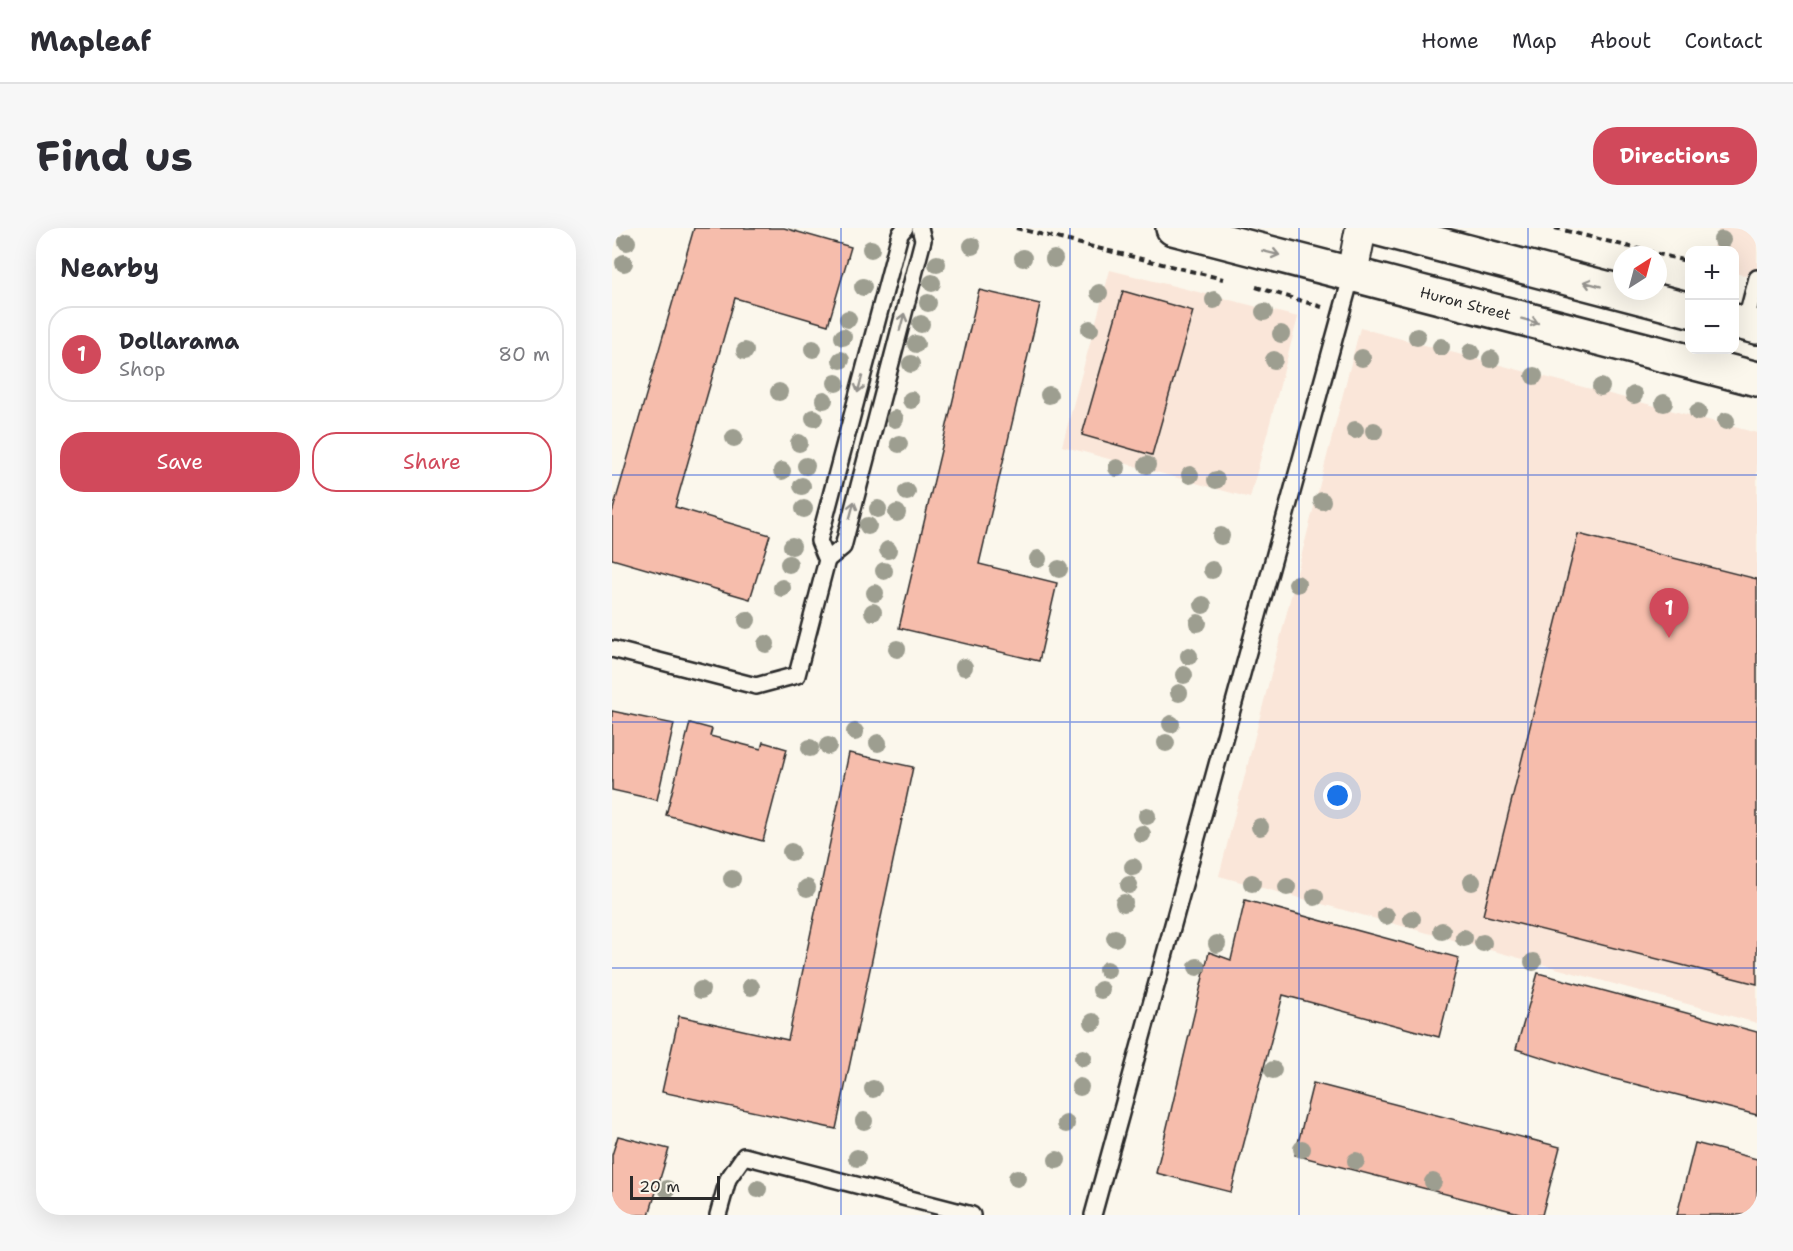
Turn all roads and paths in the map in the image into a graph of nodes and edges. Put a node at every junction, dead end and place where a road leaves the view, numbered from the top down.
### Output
1 (905, 228) edge
2 (920, 228) edge
3 (1016, 228) edge
4 (1173, 228) edge
5 (1361, 228) edge
6 (1376, 228) edge
7 (1555, 228) edge
8 (1685, 261) edge
9 (1352, 274) junction
10 (1757, 278) edge
11 (1223, 279) dead end
12 (1256, 286) dead end
13 (1322, 307) dead end
14 (1685, 309) edge
15 (1746, 324) edge
16 (1757, 379) edge
17 (827, 560) junction
18 (612, 649) edge
19 (718, 1215) edge
20 (972, 1215) edge
21 (1093, 1215) edge

1 -> 17 lane
17 -> 2 lane
3 - 11 path
4 -> 9 main road, Huron Street
5 - 9 street
14 -> 6 main road
7 - 8 path
9 -> 16 main road, Huron Street
9 - 21 lane
10 - 15 lane
12 - 13 path
17 - 18 lane
19 - 20 lane

